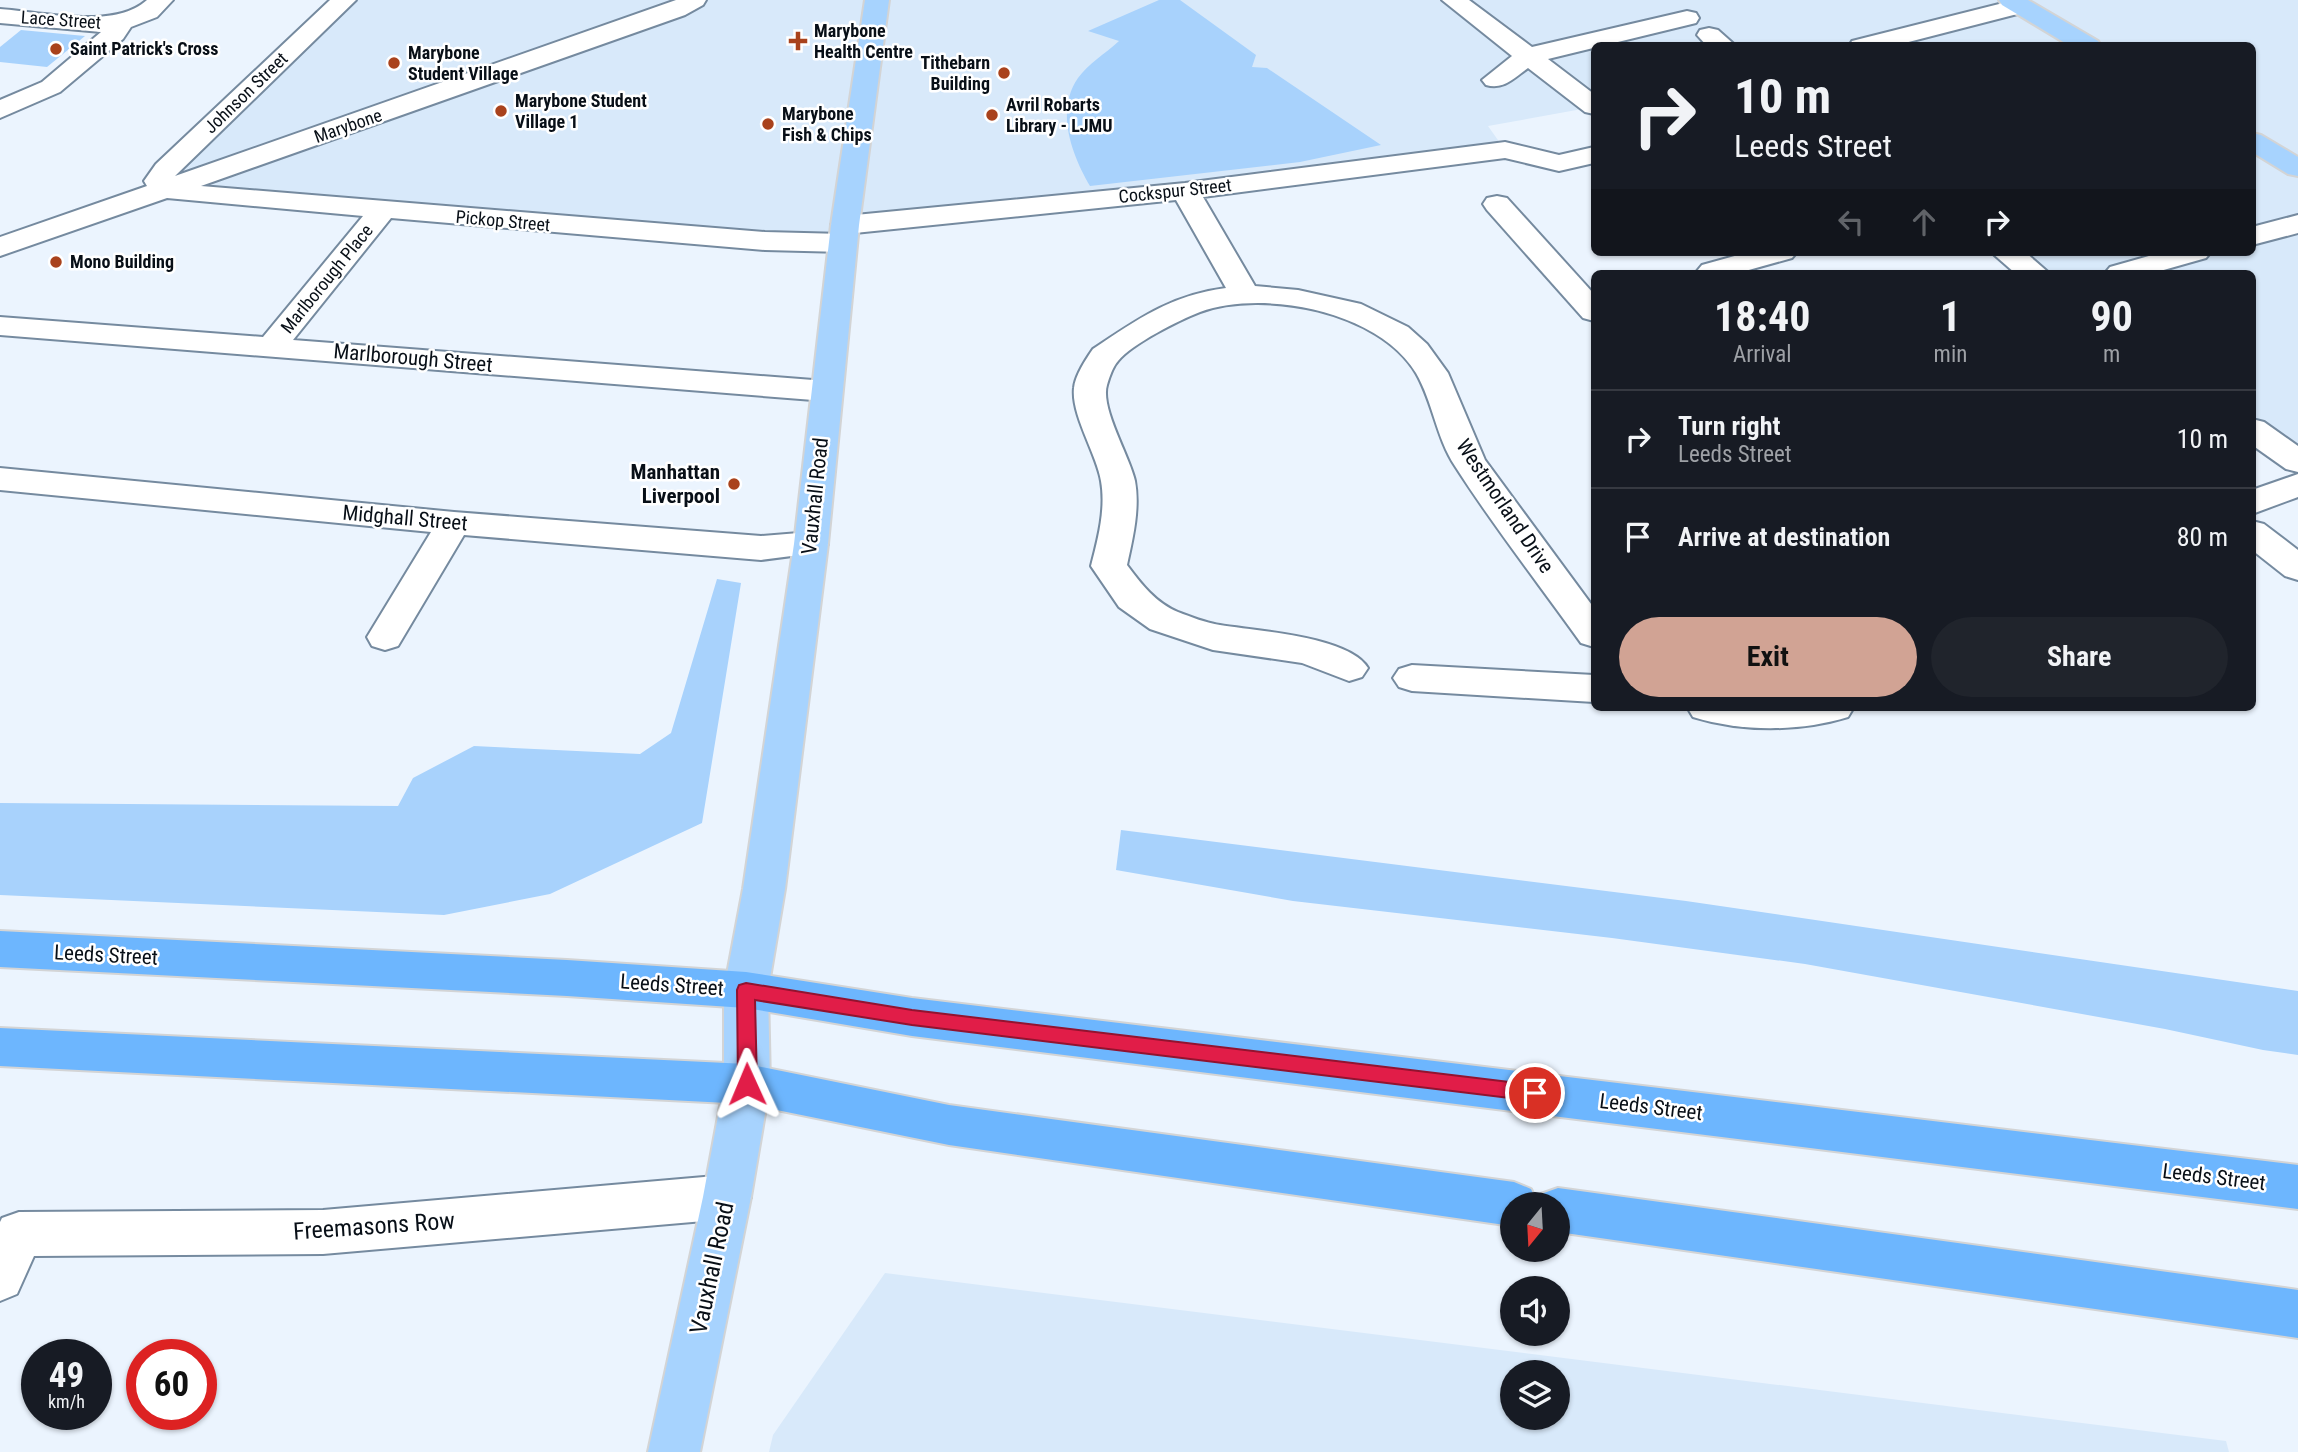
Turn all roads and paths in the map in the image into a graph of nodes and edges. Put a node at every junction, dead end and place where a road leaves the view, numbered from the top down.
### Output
1 (162, 0) edge
2 (344, 0) edge
3 (694, 0) edge
4 (877, 0) edge
5 (1454, 0) edge
6 (1661, 0) edge
7 (2016, 3) edge
8 (0, 16) edge
9 (122, 22) junction
10 (1875, 42) edge
11 (2082, 42) edge
12 (1528, 56) junction
13 (1495, 80) dead end
14 (1591, 104) edge
15 (10, 106) edge
16 (2256, 143) edge
17 (1591, 156) edge
18 (2298, 168) edge
19 (163, 191) junction
20 (1185, 191) junction
21 (1497, 204) dead end
22 (382, 211) junction
23 (2298, 224) edge
24 (844, 234) junction
25 (2256, 235) edge
26 (0, 247) edge
27 (1767, 256) edge
28 (2011, 256) edge
29 (2182, 256) edge
30 (1716, 270) edge
31 (2030, 270) edge
32 (2131, 270) edge
33 (1245, 294) junction
34 (1591, 309) edge
35 (0, 326) edge
36 (271, 347) junction
37 (826, 391) junction
38 (2256, 432) edge
39 (2298, 462) edge
40 (0, 479) edge
41 (2298, 485) edge
42 (2256, 501) edge
43 (454, 523) junction
44 (2256, 535) edge
45 (811, 544) junction
46 (2298, 568) edge
47 (1591, 630) edge
48 (385, 637) dead end
49 (1349, 668) dead end
50 (1412, 678) dead end
51 (1591, 689) edge
52 (1725, 711) edge
53 (1809, 711) edge
54 (0, 949) edge
55 (746, 990) junction
56 (0, 1048) edge
57 (747, 1084) junction
58 (2298, 1187) edge
59 (727, 1197) junction
60 (1500, 1202) edge
61 (1570, 1212) edge
62 (0, 1279) edge
63 (2298, 1314) edge
64 (674, 1452) edge

1 - 9 street
2 - 19 street, Johnson Street
3 - 19 street, Marybone
4 - 24 main road, Vauxhall Road
5 - 12 street
6 - 12 street
7 - 10 street
7 - 11 main road
8 - 9 street, Lace Street
9 - 15 street
12 - 13 street
12 - 14 street
16 - 18 main road
17 - 20 street, Cockspur Street
19 - 22 street, Pickop Street
19 - 26 street, Marybone
20 - 24 street, Cockspur Street
20 - 33 street
21 - 34 street
22 - 24 street, Pickop Street
22 - 36 street, Marlborough Place
23 - 25 street
24 - 37 main road, Vauxhall Road
27 - 30 street
28 - 31 street
29 - 32 street
33 - 47 street, Westmorland Drive
33 - 49 street, Westmorland Drive
35 - 36 street, Marlborough Street
36 - 37 street, Marlborough Street
37 - 45 main road, Vauxhall Road
38 - 39 street
40 - 43 street, Midghall Street
41 - 42 street
43 - 45 street, Midghall Street
43 - 48 street
44 - 46 street
45 - 55 main road, Vauxhall Road
50 - 51 street
52 - 53 street
54 - 55 highway, Leeds Street
55 - 57 main road, Vauxhall Road
55 - 58 highway, Leeds Street
56 - 57 highway
57 - 59 main road, Vauxhall Road
57 - 60 highway
59 - 62 street, Freemasons Row
59 - 64 main road, Vauxhall Road
61 - 63 highway

